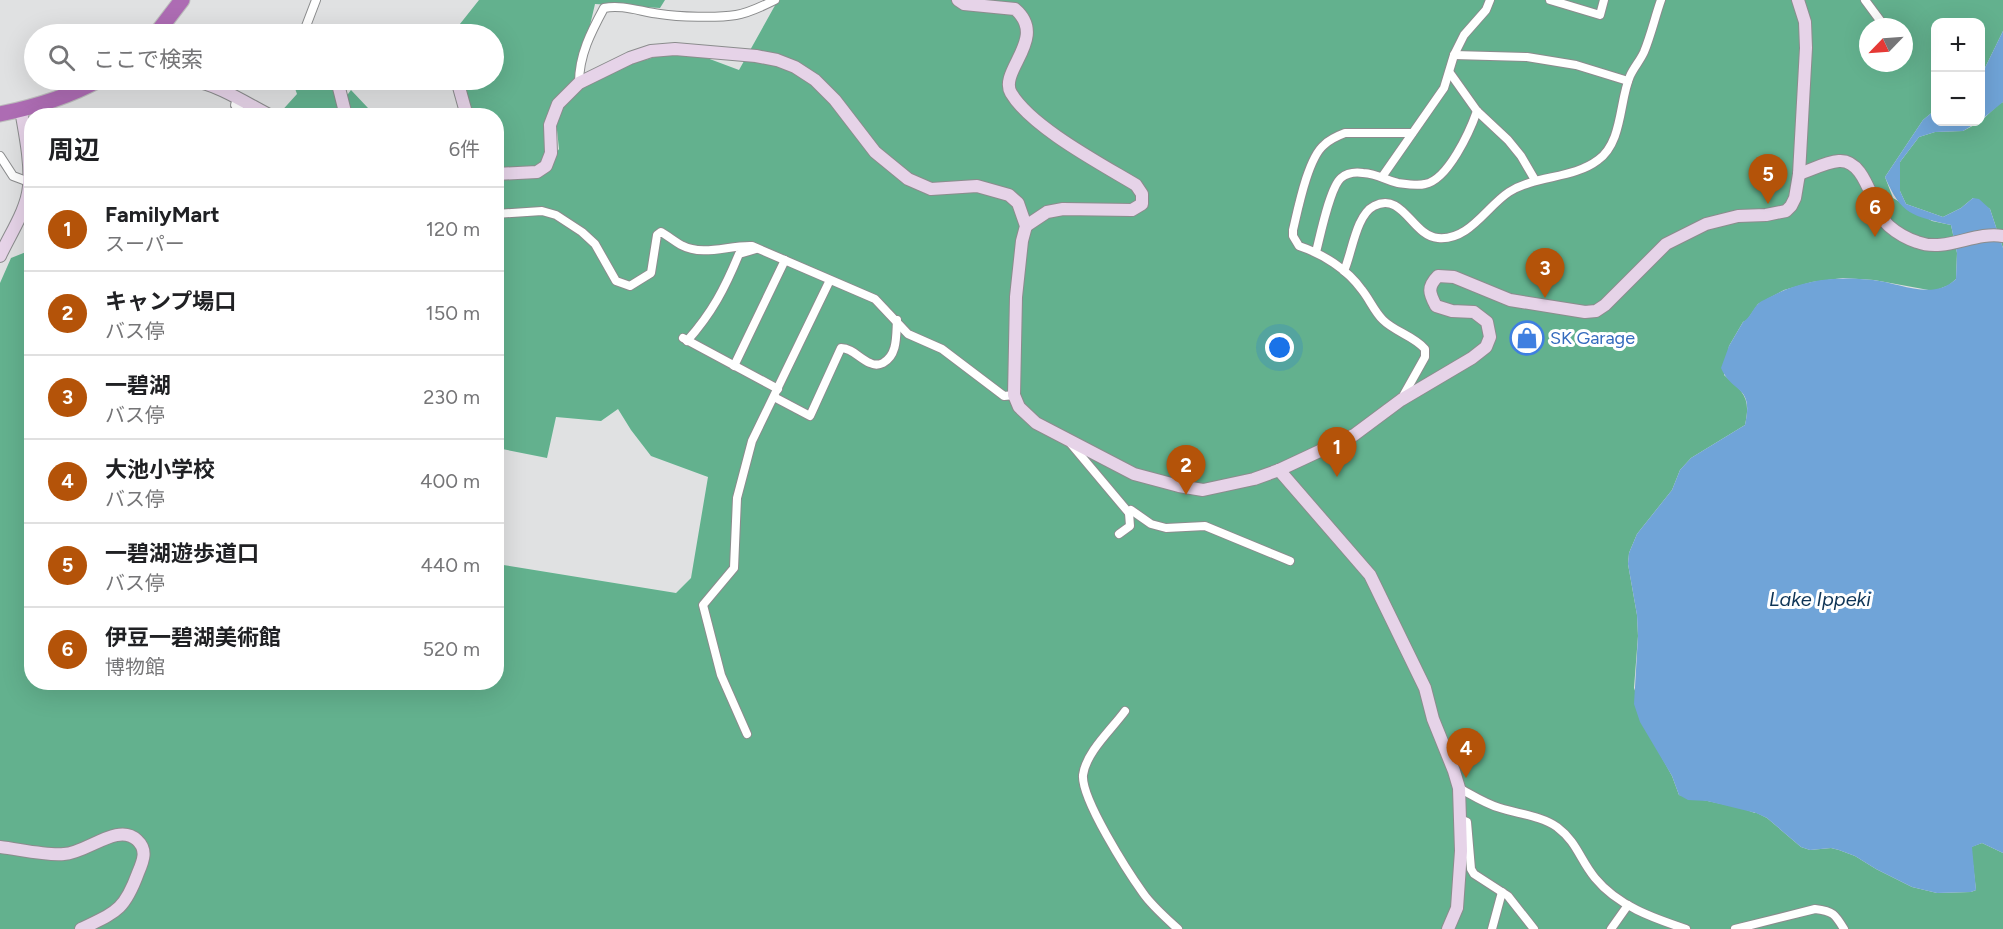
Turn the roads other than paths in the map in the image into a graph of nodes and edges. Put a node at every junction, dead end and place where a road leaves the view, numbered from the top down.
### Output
1 (182, 0) edge
2 (316, 0) edge
3 (776, 0) edge
4 (957, 0) edge
5 (1490, 0) edge
6 (1550, 0) edge
7 (1604, 0) edge
8 (1661, 0) edge
9 (1798, 0) edge
10 (1865, 0) edge
11 (1878, 18) edge
12 (164, 24) edge
13 (307, 24) edge
14 (1454, 55) junction
15 (1450, 73) junction
16 (1628, 81) junction
17 (579, 83) junction
18 (80, 90) edge
19 (220, 90) edge
20 (340, 90) edge
21 (460, 90) edge
22 (237, 98) junction
23 (28, 108) edge
24 (238, 108) edge
25 (256, 108) edge
26 (344, 108) edge
27 (465, 108) edge
28 (24, 109) edge
29 (21, 110) junction
30 (1477, 111) junction
31 (0, 114) edge
32 (24, 131) edge
33 (1412, 133) junction
34 (0, 156) edge
35 (504, 174) edge
36 (1799, 174) junction
37 (1382, 177) junction
38 (24, 180) edge
39 (1535, 180) junction
40 (24, 207) edge
41 (504, 213) edge
42 (1026, 226) junction
43 (1998, 235) edge
44 (757, 248) junction
45 (1316, 252) junction
46 (0, 256) edge
47 (785, 260) junction
48 (1344, 271) junction
49 (830, 280) junction
50 (897, 320) junction
51 (734, 366) junction
52 (776, 393) junction
53 (1014, 395) junction
54 (1401, 400) junction
55 (1069, 441) junction
56 (1279, 470) junction
57 (1129, 513) junction
58 (1119, 534) dead end
59 (1290, 561) dead end
60 (1125, 711) dead end
61 (747, 734) dead end
62 (1459, 788) junction
63 (1460, 819) junction
64 (0, 847) edge
65 (1502, 892) junction
66 (1628, 905) junction
67 (81, 929) edge
68 (1178, 929) edge
69 (1448, 929) edge
70 (1492, 929) edge
71 (1534, 929) edge
72 (1611, 929) edge
73 (1686, 929) edge
74 (1735, 929) edge
75 (1844, 929) edge

1 - 12 highway
2 - 13 street
3 - 17 street
4 - 42 street
5 - 14 street
6 - 7 street
8 - 16 street
9 - 36 street
10 - 11 street
14 - 15 street
14 - 16 street
15 - 30 street
15 - 33 street
16 - 39 street
17 - 35 street
17 - 42 street
18 - 23 highway
19 - 22 street
20 - 26 street
21 - 27 street
22 - 24 street
22 - 25 street
28 - 29 highway
29 - 31 highway
29 - 32 street
30 - 37 street
30 - 39 street
33 - 37 street
33 - 45 street
34 - 38 street
36 - 43 street
36 - 54 street
37 - 45 street
39 - 48 street
40 - 46 street
41 - 44 street
42 - 53 street
44 - 47 street
44 - 51 street
45 - 48 street
47 - 49 street
47 - 51 street
48 - 54 street
49 - 50 street
49 - 52 street
50 - 52 street
50 - 53 street
51 - 52 street
52 - 61 street
53 - 55 street
54 - 56 street
55 - 56 street
55 - 57 street
56 - 62 street
57 - 58 street
57 - 59 street
60 - 68 street
62 - 63 street
62 - 66 street
63 - 65 street
63 - 69 street
64 - 67 street
65 - 70 street
65 - 71 street
66 - 72 street
66 - 73 street
74 - 75 street

